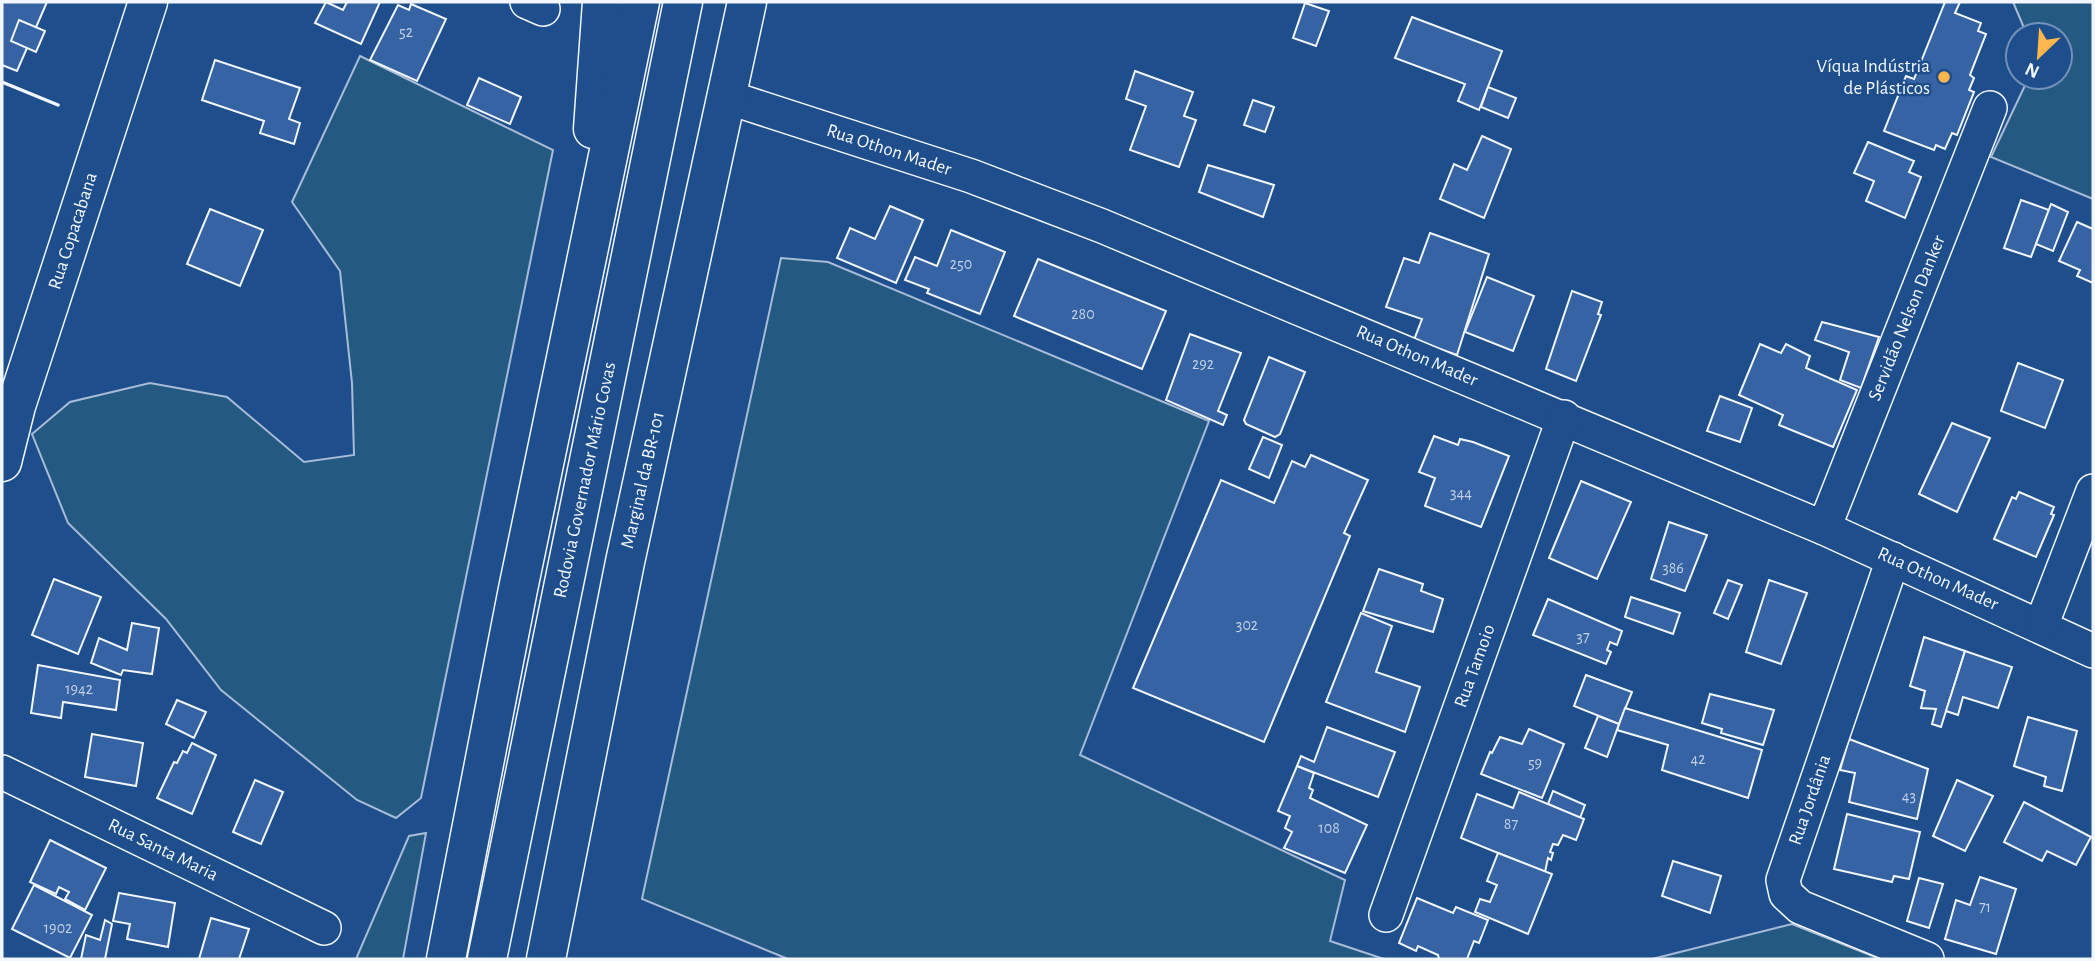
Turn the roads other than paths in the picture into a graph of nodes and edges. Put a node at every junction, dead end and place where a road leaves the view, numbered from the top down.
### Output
1 (148, 2) edge
2 (602, 2) edge
3 (640, 2) edge
4 (682, 2) edge
5 (747, 2) edge
6 (726, 97) junction
7 (1990, 108) dead end
8 (582, 279) junction
9 (1564, 417) junction
10 (2, 462) edge
11 (2093, 491) edge
12 (1824, 528) junction
13 (1893, 558) junction
14 (2041, 626) junction
15 (2093, 651) edge
16 (2, 772) edge
17 (1386, 915) dead end
18 (324, 928) dead end
19 (446, 959) edge
20 (487, 959) edge
21 (546, 959) edge
22 (1927, 959) edge

1 - 10 main road, Rua Copacabana
2 - 8 main road
3 - 8 main road
4 - 20 main road, Rodovia Governador Mário Covas
5 - 6 main road, Marginal da BR-101
6 - 9 street, Rua Othon Mader
6 - 21 main road, Marginal da BR-101
7 - 12 street, Servidão Nelson Danker
8 - 19 main road
9 - 12 street, Rua Othon Mader
9 - 17 street, Rua Tamoio
11 - 14 street
12 - 13 street, Rua Othon Mader
13 - 14 street, Rua Othon Mader
13 - 22 street, Rua Jordânia
14 - 15 street, Rua Othon Mader
16 - 18 street, Rua Santa Maria

